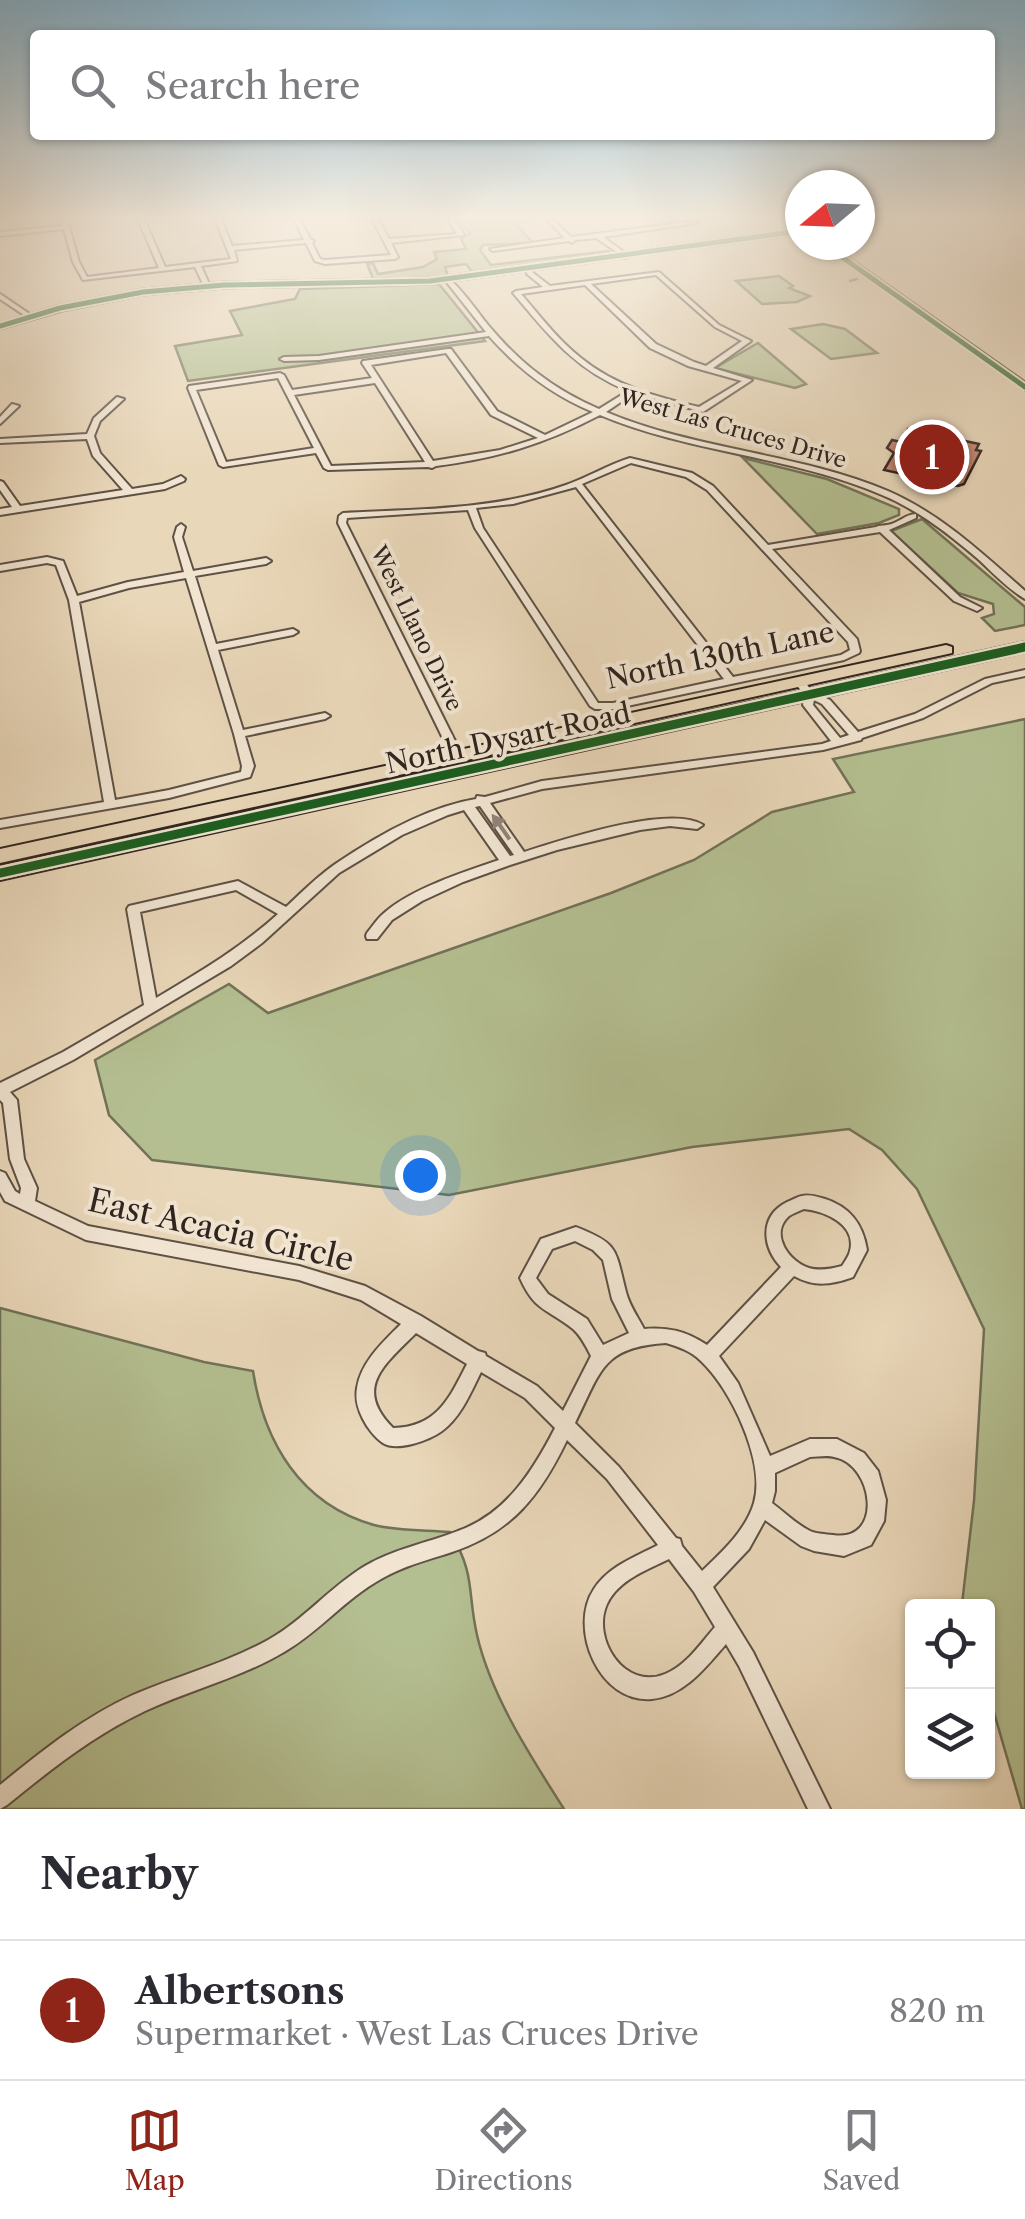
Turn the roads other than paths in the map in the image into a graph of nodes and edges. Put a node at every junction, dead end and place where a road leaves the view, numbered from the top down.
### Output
1 (11, 303) edge
2 (89, 303) edge
3 (467, 303) edge
4 (526, 303) edge
5 (608, 303) edge
6 (691, 303) edge
7 (911, 303) edge
8 (29, 316) junction
9 (0, 326) edge
10 (492, 333) junction
11 (284, 359) dead end
12 (706, 369) junction
13 (377, 380) junction
14 (1025, 387) edge
15 (633, 390) junction
16 (289, 393) junction
17 (120, 399) dead end
18 (0, 403) edge
19 (597, 410) junction
20 (0, 422) edge
21 (90, 436) junction
22 (546, 439) junction
23 (0, 441) edge
24 (318, 450) junction
25 (432, 466) junction
26 (180, 479) dead end
27 (0, 484) edge
28 (578, 484) junction
29 (129, 491) junction
30 (472, 507) junction
31 (18, 508) junction
32 (0, 512) edge
33 (918, 514) junction
34 (880, 527) junction
35 (181, 528) dead end
36 (765, 548) junction
37 (266, 561) dead end
38 (0, 568) edge
39 (189, 574) junction
40 (1025, 596) edge
41 (74, 600) junction
42 (977, 608) dead end
43 (293, 632) dead end
44 (1025, 632) edge
45 (1025, 647) edge
46 (212, 648) junction
47 (1025, 673) edge
48 (730, 680) junction
49 (804, 688) junction
50 (326, 716) dead end
51 (239, 734) junction
52 (856, 738) junction
53 (839, 744) junction
54 (457, 757) junction
55 (481, 799) junction
56 (466, 804) junction
57 (110, 805) junction
58 (0, 824) edge
59 (697, 825) dead end
60 (0, 856) edge
61 (522, 856) junction
62 (506, 860) junction
63 (0, 873) edge
64 (285, 912) junction
65 (372, 936) dead end
66 (151, 1008) junction
67 (0, 1091) edge
68 (0, 1178) edge
69 (27, 1202) junction
70 (792, 1268) junction
71 (415, 1322) junction
72 (638, 1337) junction
73 (709, 1354) junction
74 (601, 1357) junction
75 (479, 1359) junction
76 (564, 1424) junction
77 (767, 1466) junction
78 (762, 1508) junction
79 (673, 1546) junction
80 (701, 1585) junction
81 (728, 1627) junction
82 (0, 1798) edge
83 (819, 1809) edge

1 - 8 street
2 - 8 street
3 - 10 street, West Las Cruces Drive
4 - 15 street
5 - 12 street
6 - 12 street
7 - 14 street
8 - 9 street
10 - 11 street
10 - 19 street, West Las Cruces Drive
12 - 15 street
13 - 16 street
13 - 22 street
13 - 25 street
15 - 19 street
16 - 24 street
16 - 24 street
17 - 21 street
18 - 20 street
19 - 22 street
19 - 33 street, West Las Cruces Drive
21 - 23 street
21 - 29 street
22 - 25 street
24 - 25 street
26 - 29 street
27 - 31 street
28 - 30 street
28 - 36 street
28 - 48 street
29 - 31 street
30 - 48 street, North 130th Lane
30 - 54 street, West Llano Drive
31 - 32 street
33 - 34 street
33 - 40 street, West Las Cruces Drive
34 - 36 street
34 - 42 street
35 - 39 street
36 - 48 street, North 130th Lane
37 - 39 street
38 - 41 street
39 - 41 street
39 - 46 street
41 - 57 street
43 - 46 street
44 - 49 main road, North Dysart Road
45 - 49 main road, North Dysart Road
46 - 51 street
47 - 52 street
49 - 52 street
49 - 53 street
49 - 54 main road, North Dysart Road
49 - 63 main road, North Dysart Road
50 - 51 street
51 - 57 street
52 - 53 street
53 - 55 street
54 - 60 main road, North Dysart Road
55 - 56 street
61 -> 55 street
56 - 62 street
56 - 64 street
57 - 58 street
59 - 61 street
61 - 62 street
62 - 65 street
64 - 66 street
64 - 66 street
66 - 67 street
67 - 69 street
68 - 69 street, East Acacia Circle
69 - 71 street, East Acacia Circle
70 - 70 street
70 - 73 street
71 - 75 street, East Acacia Circle
71 - 75 street
72 - 73 street
72 - 74 street
72 - 74 street
73 - 77 street
74 - 76 street
75 - 76 street, East Acacia Circle
76 - 79 street, East Acacia Circle
76 - 82 street
77 - 78 street
77 - 78 street
78 - 80 street
79 - 80 street, East Acacia Circle
79 - 81 street
80 - 81 street, East Acacia Circle
81 - 83 street, East Acacia Circle

